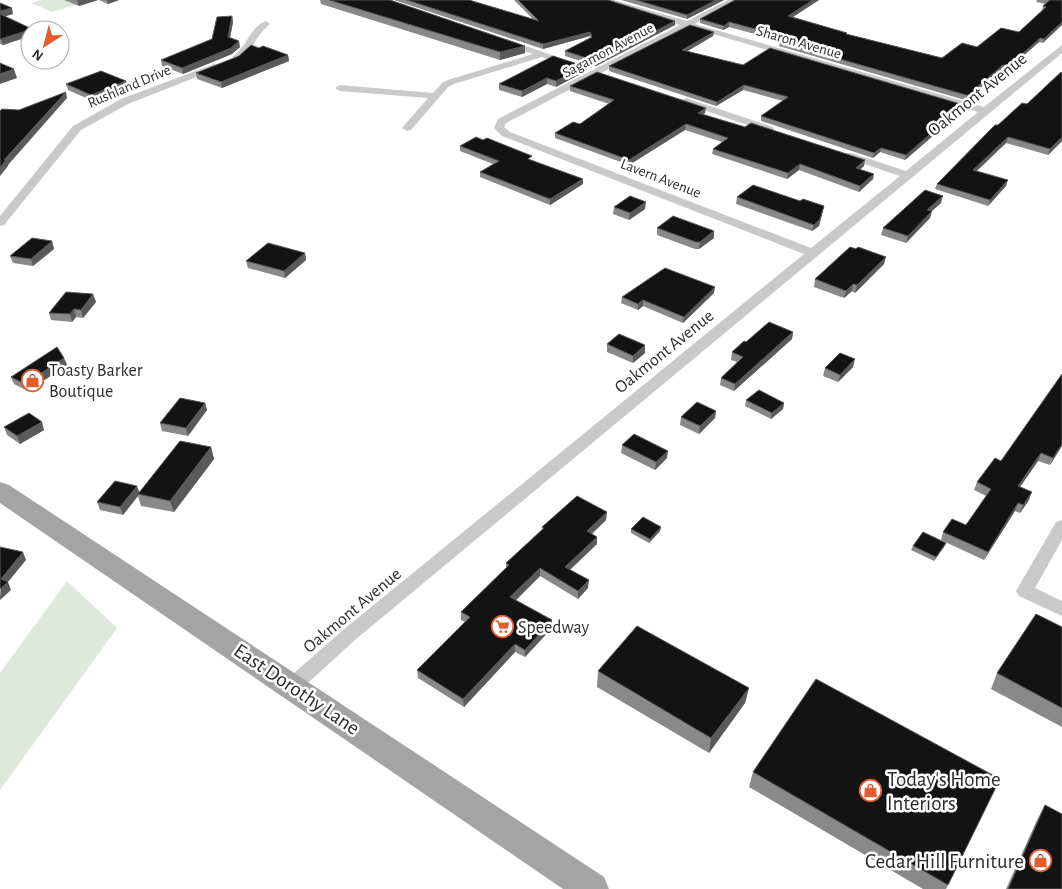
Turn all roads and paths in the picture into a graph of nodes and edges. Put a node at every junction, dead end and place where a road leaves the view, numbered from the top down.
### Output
1 (605, 0) edge
2 (734, 0) edge
3 (266, 24) dead end
4 (688, 24) junction
5 (493, 37) edge
6 (1062, 48) edge
7 (542, 54) junction
8 (601, 73) junction
9 (340, 88) dead end
10 (435, 96) junction
11 (680, 100) edge
12 (986, 111) junction
13 (407, 128) dead end
14 (499, 128) joint
15 (783, 134) edge
16 (839, 152) edge
17 (908, 175) junction
18 (0, 223) edge
19 (814, 252) junction
20 (2, 495) edge
21 (1062, 526) edge
22 (1062, 609) edge
23 (292, 686) junction
24 (592, 889) edge

1 - 4 street, Sharon Avenue
2 - 4 street, Sagamon Avenue
3 - 18 street, Rushland Drive
4 - 8 street, Sagamon Avenue
4 - 12 street, Sharon Avenue
5 - 7 street
6 - 12 street, Oakmont Avenue
7 - 8 street
7 - 10 street
8 - 14 street, Sagamon Avenue
9 - 10 street
10 - 13 street
11 - 15 street
12 - 17 street, Oakmont Avenue
14 - 19 street, Lavern Avenue
16 - 17 street
17 - 19 street, Oakmont Avenue
19 - 23 street, Oakmont Avenue
20 - 23 main road, East Dorothy Lane
21 - 22 street
23 - 24 main road, East Dorothy Lane

